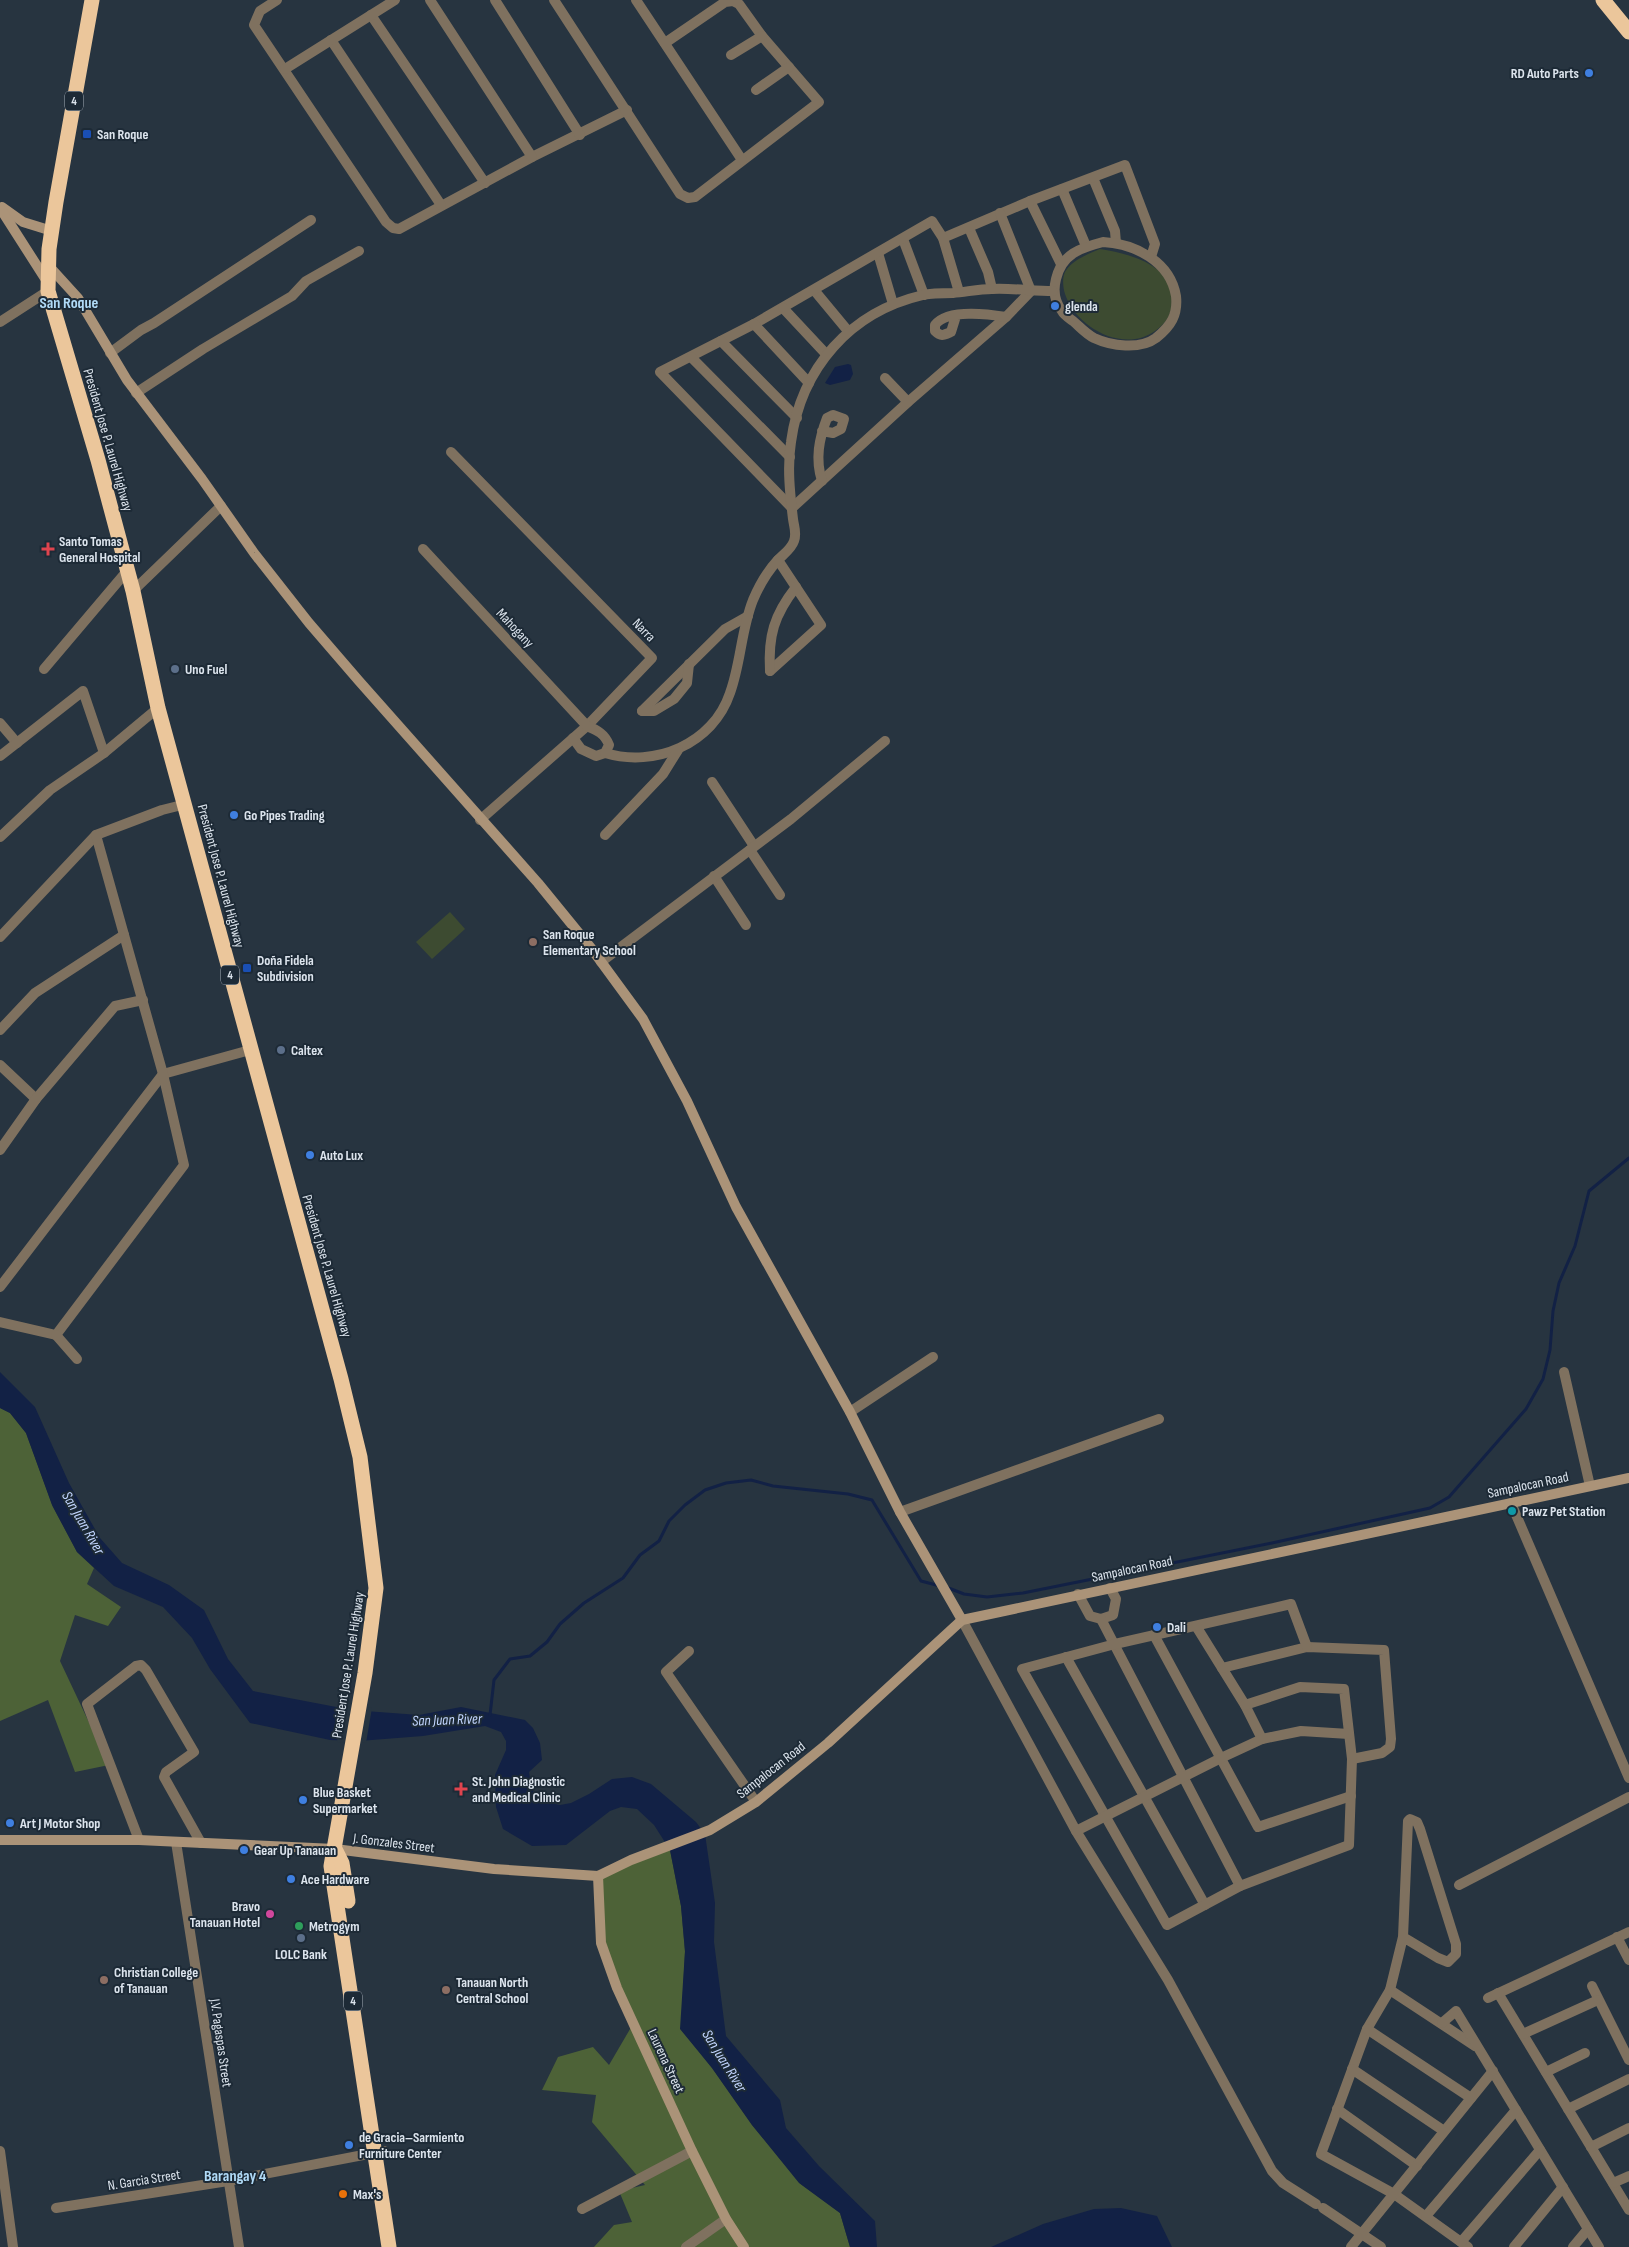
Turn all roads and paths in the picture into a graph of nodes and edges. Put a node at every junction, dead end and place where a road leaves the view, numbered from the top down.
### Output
1 (92, 0) edge
2 (277, 0) edge
3 (395, 0) edge
4 (430, 0) edge
5 (495, 0) edge
6 (554, 0) edge
7 (636, 0) edge
8 (1603, 0) edge
9 (371, 15) junction
10 (1629, 32) edge
11 (762, 36) junction
12 (330, 40) junction
13 (665, 43) junction
14 (732, 55) dead end
15 (789, 67) junction
16 (285, 69) junction
17 (756, 90) dead end
18 (627, 110) junction
19 (580, 135) junction
20 (532, 157) junction
21 (742, 160) junction
22 (1093, 178) junction
23 (485, 183) junction
24 (1062, 189) junction
25 (1030, 201) junction
26 (441, 206) junction
27 (0, 207) edge
28 (1000, 213) junction
29 (311, 220) dead end
30 (968, 228) junction
31 (52, 231) junction
32 (943, 238) junction
33 (903, 239) junction
34 (1116, 243) junction
35 (1086, 246) junction
36 (359, 251) dead end
37 (878, 253) junction
38 (1151, 257) junction
39 (48, 264) junction
40 (1061, 264) junction
41 (48, 287) junction
42 (992, 289) junction
43 (814, 290) junction
44 (1030, 291) junction
45 (959, 292) junction
46 (1053, 292) junction
47 (924, 295) junction
48 (892, 304) junction
49 (783, 308) junction
50 (956, 316) dead end
51 (1006, 316) junction
52 (0, 322) edge
53 (754, 324) junction
54 (848, 331) junction
55 (722, 341) junction
56 (110, 353) junction
57 (826, 354) junction
58 (691, 356) junction
59 (885, 378) dead end
60 (809, 383) junction
61 (136, 393) junction
62 (908, 402) junction
63 (797, 418) junction
64 (822, 431) dead end
65 (451, 452) dead end
66 (790, 457) junction
67 (822, 481) junction
68 (221, 506) junction
69 (792, 508) junction
70 (423, 549) dead end
71 (778, 560) junction
72 (127, 571) junction
73 (796, 587) junction
74 (133, 591) junction
75 (748, 616) junction
76 (689, 664) junction
77 (44, 668) dead end
78 (158, 708) junction
79 (0, 723) edge
80 (587, 726) junction
81 (573, 738) junction
82 (885, 742) dead end
83 (17, 743) junction
84 (607, 749) junction
85 (678, 750) junction
86 (104, 753) junction
87 (0, 756) edge
88 (712, 782) dead end
89 (186, 804) junction
90 (480, 820) junction
91 (96, 835) junction
92 (605, 835) dead end
93 (0, 837) edge
94 (752, 848) junction
95 (714, 876) junction
96 (780, 895) dead end
97 (746, 924) dead end
98 (124, 935) junction
99 (0, 938) edge
100 (602, 962) junction
101 (143, 1000) junction
102 (0, 1030) edge
103 (250, 1050) junction
104 (0, 1065) edge
105 (163, 1074) junction
106 (36, 1099) junction
107 (0, 1150) edge
108 (0, 1287) edge
109 (0, 1322) edge
110 (56, 1336) junction
111 (933, 1358) dead end
112 (76, 1359) dead end
113 (1564, 1372) dead end
114 (850, 1412) junction
115 (1158, 1419) dead end
116 (1629, 1478) edge
117 (1590, 1486) junction
118 (1511, 1503) junction
119 (900, 1512) junction
120 (1110, 1588) junction
121 (1078, 1594) junction
122 (1101, 1619) junction
123 (962, 1620) junction
124 (1196, 1626) junction
125 (1154, 1635) junction
126 (1115, 1644) junction
127 (1307, 1647) junction
128 (689, 1651) dead end
129 (1066, 1657) junction
130 (1222, 1668) junction
131 (1245, 1705) junction
132 (1349, 1734) junction
133 (1262, 1739) junction
134 (1221, 1758) junction
135 (1352, 1759) junction
136 (1184, 1778) junction
137 (1629, 1778) edge
138 (1351, 1796) junction
139 (1144, 1797) junction
140 (1629, 1797) edge
141 (756, 1802) junction
142 (1105, 1816) junction
143 (1076, 1831) junction
144 (0, 1840) edge
145 (139, 1840) junction
146 (176, 1842) junction
147 (201, 1843) junction
148 (335, 1849) junction
149 (631, 1860) joint
150 (598, 1876) junction
151 (1459, 1885) dead end
152 (1240, 1886) junction
153 (1205, 1904) junction
154 (1629, 1932) edge
155 (1403, 1937) junction
156 (1617, 1937) junction
157 (1629, 1960) edge
158 (1592, 1986) dead end
159 (1390, 1990) junction
160 (1598, 2000) junction
161 (1442, 2023) junction
162 (1367, 2029) junction
163 (1523, 2034) junction
164 (1479, 2049) junction
165 (1585, 2052) dead end
166 (1629, 2060) edge
167 (1352, 2069) junction
168 (1493, 2071) junction
169 (1546, 2072) junction
170 (1629, 2079) edge
171 (1471, 2098) junction
172 (1337, 2109) junction
173 (1568, 2109) junction
174 (1516, 2110) junction
175 (1629, 2128) edge
176 (1444, 2131) junction
177 (1591, 2147) junction
178 (1540, 2150) junction
179 (692, 2151) junction
180 (0, 2152) edge
181 (380, 2153) junction
182 (1416, 2166) junction
183 (1629, 2176) edge
184 (228, 2182) junction
185 (1613, 2183) junction
186 (1563, 2187) junction
187 (1394, 2194) junction
188 (56, 2208) dead end
189 (582, 2209) dead end
190 (1629, 2210) edge
191 (1426, 2216) junction
192 (726, 2219) junction
193 (1588, 2229) junction
194 (1362, 2233) junction
195 (1465, 2244) edge
196 (13, 2247) edge
197 (239, 2247) edge
198 (389, 2247) edge
199 (400, 2247) edge
200 (686, 2247) edge
201 (744, 2247) edge
202 (1351, 2247) edge
203 (1381, 2247) edge
204 (1514, 2247) edge
205 (1572, 2247) edge
206 (1599, 2247) edge

1 - 31 highway, President Jose P. Laurel Highway / 4
2 - 16 street
3 - 9 street
4 - 20 street
5 - 19 street
6 - 18 street
7 - 13 street
8 - 10 highway
9 - 12 street
9 - 23 street
11 - 13 street
11 - 14 street
11 - 15 street
12 - 16 street
12 - 26 street
13 - 21 street
15 - 17 street
15 - 21 street
16 - 26 street
18 - 19 street
18 - 21 street
19 - 20 street
20 - 23 street
22 - 24 street
22 - 34 street
22 - 38 street
23 - 26 street
24 - 25 street
24 - 35 street
25 - 28 street
25 - 40 street
27 - 31 street
27 - 41 street, 4
28 - 30 street
28 - 44 street
29 - 56 street
30 - 32 street
30 - 42 street
31 - 39 highway, President Jose P. Laurel Highway / 4
32 - 33 street
32 - 45 street
33 - 37 street
33 - 47 street
34 - 35 street
34 - 38 street
35 - 40 street
36 - 61 street
37 - 43 street
37 - 48 street
38 - 46 street
39 - 41 highway, President Jose P. Laurel Highway / 4
39 - 56 street
40 - 46 street
41 - 52 street
41 - 72 highway, President Jose P. Laurel Highway / 4
42 - 44 street
42 - 45 street
43 - 49 street
43 - 54 street
44 - 46 street
44 - 51 street
45 - 47 street
47 - 48 street
48 - 54 street
49 - 53 street
49 - 57 street
50 - 51 street
51 - 62 street
53 - 55 street
53 - 60 street
54 - 57 street
55 - 58 street
55 - 63 street
56 - 61 street
57 - 60 street
58 - 66 street
58 - 69 street
59 - 62 street
60 - 63 street
61 - 68 street
62 - 67 street
63 - 66 street
64 - 67 street
65 - 80 street, Narra
66 - 69 street
67 - 69 street
68 - 74 street
68 - 90 street
69 - 71 street
70 - 80 street, Mahogany
71 - 73 street
71 - 75 street
72 - 74 highway, President Jose P. Laurel Highway / 4
72 - 77 street
73 - 73 street
74 - 78 highway, President Jose P. Laurel Highway / 4
75 - 76 street
75 - 85 street
76 - 76 street
78 - 86 street
78 - 89 highway, President Jose P. Laurel Highway / 4
79 - 83 street
80 - 81 street, Narra
80 - 84 street
81 - 84 street
81 - 90 street, Narra
82 - 94 street
83 - 86 street
83 - 87 street
84 - 85 street
85 - 92 street
86 - 93 street
88 - 94 street
89 - 91 street
89 - 103 highway, President Jose P. Laurel Highway / 4
90 - 100 street
91 - 98 street
91 - 99 street
94 - 95 street
94 - 96 street
95 - 97 street
95 - 100 street
98 - 101 street
98 - 102 street
100 - 114 street
101 - 105 street
101 - 106 street
103 - 105 street
103 - 148 highway, President Jose P. Laurel Highway / 4
104 - 106 street
105 - 108 street
105 - 110 street
106 - 107 street
109 - 110 street
110 - 112 street
111 - 114 street
113 - 117 street
114 - 119 street
115 - 119 street
116 - 117 street, Sampalocan Road
117 - 118 street, Sampalocan Road
118 - 120 street, Sampalocan Road
118 - 137 street
119 - 123 street
120 - 121 street, Sampalocan Road
120 - 122 street
121 - 122 street
121 - 123 street, Sampalocan Road
122 - 126 street
123 - 141 street, Sampalocan Road
123 - 143 street
124 - 125 street
124 - 127 street
124 - 130 street
125 - 126 street
125 - 134 street
126 - 129 street
126 - 136 street
127 - 130 street
127 - 135 street
128 - 141 street
129 - 139 street
129 - 142 street
130 - 131 street
131 - 132 street
131 - 133 street
132 - 133 street
132 - 135 street
133 - 134 street
134 - 136 street
134 - 138 street
135 - 138 street
136 - 139 street
136 - 152 street
138 - 152 street
139 - 142 street
139 - 153 street
140 - 151 street
141 - 149 street, Sampalocan Road
142 - 143 street
142 - 153 street
143 - 194 street
144 - 145 street, J. Gonzales Street
145 - 146 street, J. Gonzales Street
145 - 147 street
146 - 147 street, J. Gonzales Street
146 - 184 street, J.V. Pagaspas Street
147 - 148 street, J. Gonzales Street
148 - 150 street, J. Gonzales Street
148 - 181 highway, President Jose P. Laurel Highway / 4
149 - 150 street, J. Gonzales Street
150 - 179 street, Laurena Street
152 - 153 street
154 - 156 street
155 - 155 street
155 - 159 street
156 - 157 street
156 - 163 street
158 - 160 street
159 - 161 street
159 - 162 street
160 - 163 street
160 - 166 street
161 - 164 street
161 - 164 street
162 - 167 street
162 - 171 street
163 - 169 street
164 - 168 street
165 - 169 street
167 - 172 street
167 - 176 street
168 - 171 street
168 - 174 street
169 - 173 street
170 - 173 street
171 - 176 street
172 - 182 street
172 - 187 street
173 - 177 street
174 - 178 street
174 - 191 street
175 - 177 street
176 - 182 street
177 - 185 street
178 - 186 street
178 - 195 street
179 - 189 street
179 - 192 street, Laurena Street
180 - 196 street
181 - 184 street, N. Garcia Street
181 - 198 highway, President Jose P. Laurel Highway / 4
181 - 199 highway, President Jose P. Laurel Highway / 4
182 - 187 street
183 - 185 street
184 - 188 street, N. Garcia Street
184 - 197 street, J.V. Pagaspas Street
185 - 190 street
186 - 193 street
186 - 204 street
187 - 191 street
187 - 194 street
191 - 195 street
192 - 200 street
192 - 201 street, Laurena Street
193 - 205 street
193 - 206 street
194 - 202 street
194 - 203 street

